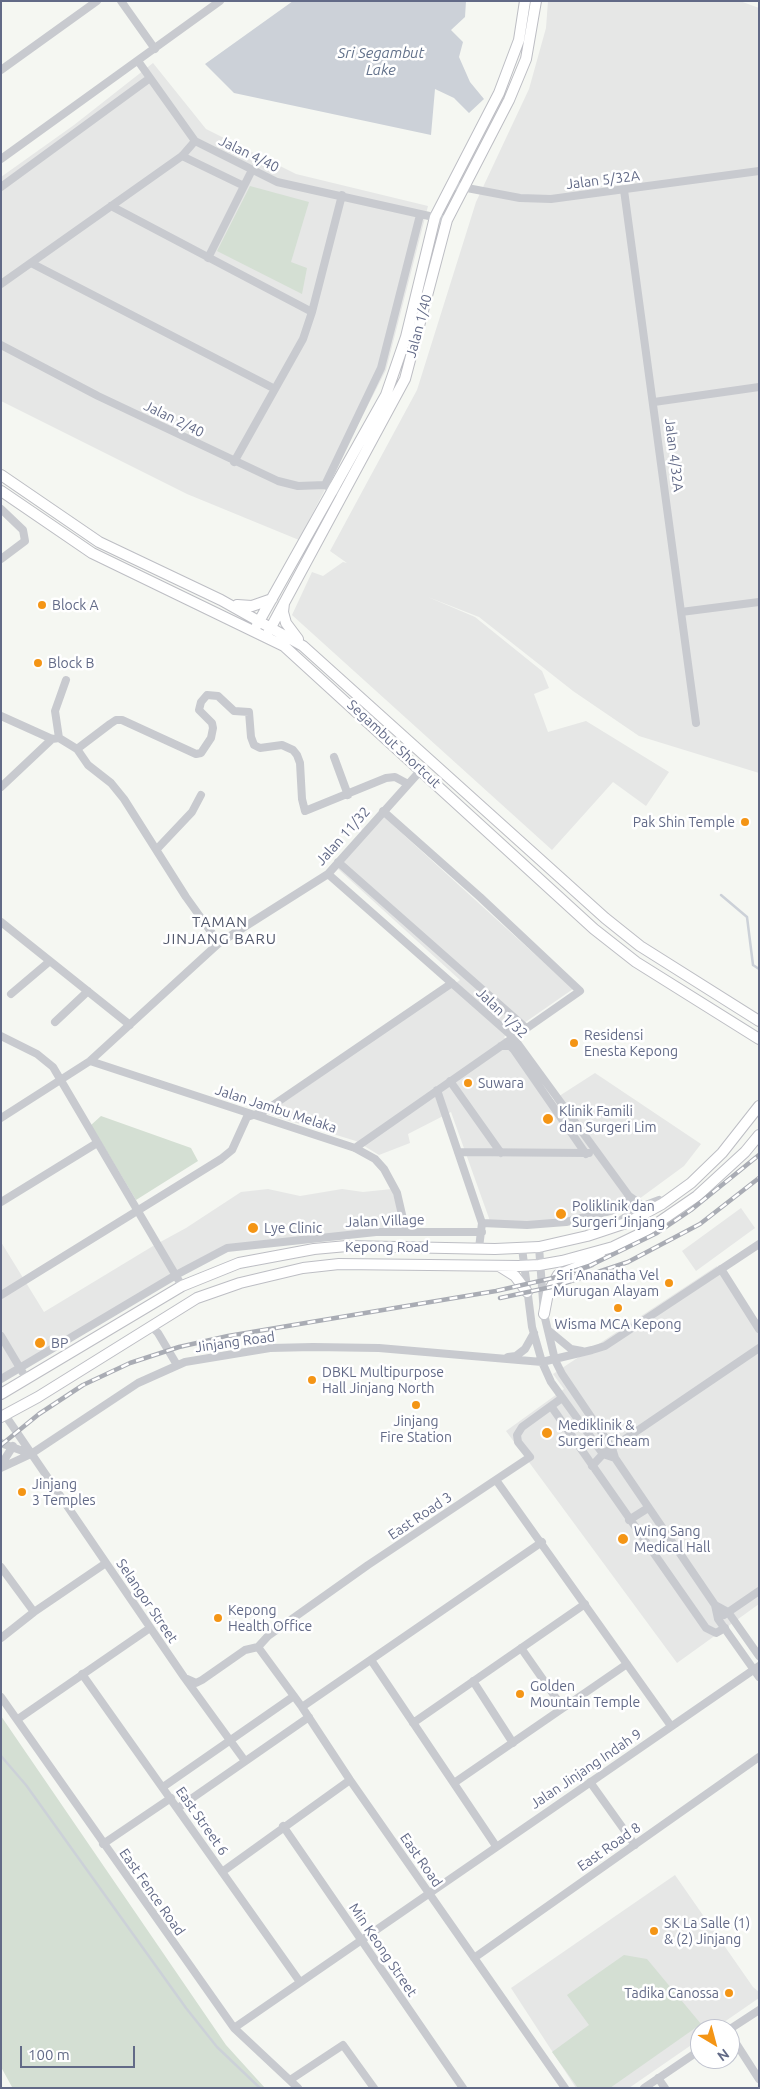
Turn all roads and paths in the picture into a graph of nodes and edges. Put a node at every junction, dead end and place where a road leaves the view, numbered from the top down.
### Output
1 (96, 1) edge
2 (121, 1) edge
3 (525, 1) edge
4 (536, 1) edge
5 (215, 3) edge
6 (155, 49) junction
7 (138, 61) junction
8 (1, 70) edge
9 (150, 78) junction
10 (195, 141) junction
11 (182, 156) junction
12 (1, 160) edge
13 (252, 170) junction
14 (759, 171) edge
15 (451, 185) junction
16 (244, 186) junction
17 (1, 187) edge
18 (462, 188) junction
19 (624, 190) junction
20 (342, 195) junction
21 (111, 206) junction
22 (420, 215) junction
23 (435, 217) junction
24 (447, 220) junction
25 (208, 258) junction
26 (31, 263) junction
27 (1, 284) edge
28 (312, 312) junction
29 (1, 345) edge
30 (759, 387) edge
31 (275, 389) junction
32 (654, 402) junction
33 (234, 462) junction
34 (1, 476) edge
35 (334, 489) junction
36 (1, 491) edge
37 (1, 508) edge
38 (1, 559) edge
39 (272, 599) junction
40 (221, 600) junction
41 (284, 602) junction
42 (759, 602) edge
43 (681, 612) junction
44 (260, 620) junction
45 (271, 626) junction
46 (254, 630) junction
47 (266, 636) junction
48 (303, 646) junction
49 (66, 680) dead end
50 (1, 716) edge
51 (696, 723) dead end
52 (392, 725) junction
53 (55, 738) junction
54 (77, 749) junction
55 (334, 757) dead end
56 (420, 770) junction
57 (408, 784) junction
58 (1, 787) edge
59 (200, 795) dead end
60 (348, 795) junction
61 (383, 811) junction
62 (157, 849) junction
63 (338, 862) junction
64 (328, 874) junction
65 (3, 926) edge
66 (219, 943) junction
67 (50, 961) junction
68 (452, 983) junction
69 (88, 992) junction
70 (11, 994) dead end
71 (759, 1021) edge
72 (55, 1022) dead end
73 (130, 1024) junction
74 (526, 1028) junction
75 (1, 1036) edge
76 (513, 1037) junction
77 (759, 1039) edge
78 (500, 1046) junction
79 (90, 1061) junction
80 (62, 1080) junction
81 (450, 1081) junction
82 (437, 1090) junction
83 (759, 1106) edge
84 (254, 1114) junction
85 (1, 1118) edge
86 (759, 1135) edge
87 (96, 1143) junction
88 (355, 1148) junction
89 (595, 1150) junction
90 (458, 1152) junction
91 (501, 1153) junction
92 (586, 1154) junction
93 (708, 1166) junction
94 (629, 1196) junction
95 (1, 1202) edge
96 (138, 1212) junction
97 (482, 1223) junction
98 (406, 1232) junction
99 (482, 1232) junction
100 (600, 1232) junction
101 (759, 1244) edge
102 (538, 1246) junction
103 (479, 1248) junction
104 (522, 1248) junction
105 (604, 1250) junction
106 (539, 1264) junction
107 (498, 1266) junction
108 (525, 1266) junction
109 (721, 1269) junction
110 (176, 1275) junction
111 (182, 1286) junction
112 (527, 1292) junction
113 (1, 1295) edge
114 (544, 1314) junction
115 (147, 1329) junction
116 (547, 1329) junction
117 (759, 1329) edge
118 (534, 1333) junction
119 (1, 1336) edge
120 (759, 1348) edge
121 (592, 1350) junction
122 (501, 1358) junction
123 (555, 1360) junction
124 (542, 1362) junction
125 (177, 1365) junction
126 (21, 1369) junction
127 (27, 1379) junction
128 (1, 1380) edge
129 (1, 1394) edge
130 (562, 1398) junction
131 (550, 1406) junction
132 (2, 1415) edge
133 (1, 1443) edge
134 (13, 1446) junction
135 (612, 1448) junction
136 (31, 1454) junction
137 (603, 1454) junction
138 (615, 1458) junction
139 (1, 1466) edge
140 (592, 1466) junction
141 (496, 1480) junction
142 (648, 1508) junction
143 (629, 1520) junction
144 (542, 1542) junction
145 (106, 1563) junction
146 (1, 1567) edge
147 (759, 1591) edge
148 (585, 1604) junction
149 (715, 1605) junction
150 (34, 1612) junction
151 (728, 1612) junction
152 (718, 1619) junction
153 (150, 1628) junction
154 (725, 1628) junction
155 (1, 1638) edge
156 (258, 1647) junction
157 (521, 1648) junction
158 (759, 1656) edge
159 (370, 1660) junction
160 (627, 1664) junction
161 (756, 1668) edge
162 (82, 1674) junction
163 (184, 1677) junction
164 (759, 1677) edge
165 (473, 1681) junction
166 (294, 1696) junction
167 (1, 1697) edge
168 (302, 1707) junction
169 (563, 1708) junction
170 (309, 1717) junction
171 (18, 1719) junction
172 (413, 1723) junction
173 (671, 1726) junction
174 (230, 1740) junction
175 (513, 1742) junction
176 (759, 1757) edge
177 (245, 1761) junction
178 (350, 1780) junction
179 (590, 1782) junction
180 (454, 1784) junction
181 (163, 1787) junction
182 (171, 1798) junction
183 (178, 1808) junction
184 (283, 1826) junction
185 (103, 1844) junction
186 (635, 1844) junction
187 (496, 1846) junction
188 (222, 1872) junction
189 (428, 1892) junction
190 (361, 1940) junction
191 (474, 1958) junction
192 (300, 1982) junction
193 (759, 2010) edge
194 (740, 2022) edge
195 (234, 2028) junction
196 (740, 2050) edge
197 (690, 2057) edge
198 (658, 2078) junction
199 (759, 2079) edge
200 (290, 2080) junction
201 (298, 2088) edge
202 (374, 2088) edge
203 (463, 2088) edge
204 (565, 2088) edge
205 (644, 2088) edge
206 (664, 2088) edge

1 - 8 street
2 - 6 street
3 - 15 main road, Jalan 1/40
4 - 18 main road, Jalan 1/40
5 - 6 street
6 - 7 street
7 - 9 street, Jalan 4/40
7 - 12 street
9 - 10 street, Jalan 4/40
9 - 17 street
10 - 11 street
10 - 13 street, Jalan 4/40
11 - 16 street
11 - 21 street
13 - 16 street
13 - 20 street, Jalan 4/40
14 - 19 street, Jalan 5/32A
15 - 18 street, Jalan 5/32A
15 - 23 main road, Jalan 1/40
16 - 25 street
18 - 19 street, Jalan 5/32A
18 - 24 main road, Jalan 1/40
19 - 32 street, Jalan 4/32A
20 - 22 street, Jalan 4/40
20 - 28 street
21 - 25 street
21 - 26 street
22 - 23 street, Jalan 4/40
22 - 35 street
23 - 24 street, Jalan 4/40
23 - 35 main road, Jalan 1/40
24 - 35 main road, Jalan 1/40
25 - 28 street
26 - 27 street
26 - 31 street
28 - 31 street
29 - 33 street, Jalan 2/40
30 - 32 street
31 - 33 street
32 - 43 street, Jalan 4/32A
33 - 35 street, Jalan 2/40
34 - 40 main road, Segambut Shortcut
35 - 39 main road, Jalan 1/40
35 - 41 main road, Jalan 1/40
36 - 46 main road, Segambut Shortcut
37 - 38 street
39 - 40 main road
39 - 44 main road, Jalan 1/40
40 - 44 main road, Segambut Shortcut
41 - 45 main road, Jalan 1/40
41 - 48 main road
42 - 43 street
43 - 51 street, Jalan 4/32A
44 - 45 main road, Segambut Shortcut
44 - 46 main road, Jalan 1/40
45 - 47 main road, Jalan 1/40
45 - 48 main road, Segambut Shortcut
46 - 47 main road, Segambut Shortcut
47 - 56 main road, Segambut Shortcut
48 - 52 main road, Segambut Shortcut
49 - 53 street
50 - 53 street
52 - 56 main road
52 - 71 main road, Segambut Shortcut
53 - 54 street
53 - 58 street
54 - 60 street
54 - 62 street
55 - 60 street
56 - 57 street, Jalan 11/32
56 - 77 main road, Segambut Shortcut
57 - 60 street
57 - 61 street, Jalan 11/32
59 - 62 street
61 - 63 street, Jalan 11/32
61 - 74 street
62 - 66 street
63 - 64 street, Jalan 11/32
63 - 74 street
64 - 66 street, Jalan 11/32
64 - 68 street, Jalan 1/32
65 - 67 street
66 - 73 street, Jalan 11/32
67 - 69 street
67 - 70 street
68 - 76 street, Jalan 1/32
68 - 84 street
69 - 72 street
69 - 73 street
73 - 79 street, Jalan 11/32
74 - 76 street
75 - 80 street
76 - 78 street
76 - 89 street, Jalan 1/32
78 - 81 street
78 - 92 street
79 - 80 street, Jalan 11/32
79 - 84 street, Jalan Jambu Melaka
80 - 85 street, Jalan 11/32
80 - 87 street
81 - 82 street
81 - 91 street
82 - 88 street
82 - 90 street
83 - 93 main road, Kepong Road
84 - 88 street, Jalan Jambu Melaka
84 - 96 street
86 - 105 main road, Kepong Road
87 - 95 street
87 - 96 street
88 - 98 street, Jalan Jambu Melaka
89 - 92 street
89 - 94 street, Jalan 1/32
90 - 91 street
90 - 97 street
91 - 92 street
93 - 94 street
93 - 100 main road, Kepong Road
94 - 97 street
94 - 100 street
96 - 110 street
96 - 113 street
97 - 99 street
98 - 99 street, Jalan Village
98 - 110 street, Jalan Village
99 - 103 street
100 - 102 main road, Kepong Road
101 - 109 street, Jinjang Road
102 - 104 main road, Kepong Road
102 - 106 street
103 - 104 main road, Kepong Road
103 - 111 main road, Kepong Road
104 - 108 street
105 - 106 main road, Kepong Road
105 - 114 main road
106 - 108 main road, Kepong Road
106 - 114 street
107 - 108 main road, Kepong Road
107 - 112 main road
107 - 115 main road, Kepong Road
108 - 112 street
109 - 117 street
109 - 121 street, Jinjang Road
110 - 111 street
110 - 126 street
111 - 127 main road, Kepong Road
112 - 118 street
114 - 116 street
115 - 125 street
115 - 132 main road, Kepong Road
116 - 121 street
116 - 123 street
118 - 122 street
118 - 124 street
119 - 126 street
120 - 135 street
121 - 123 street, Jinjang Road
122 - 124 street, Jinjang Road
122 - 125 street, Jinjang Road
123 - 124 street, Jinjang Road
123 - 135 street
124 - 130 street
125 - 136 street, Jinjang Road
126 - 127 street
126 - 128 street
127 - 129 main road, Kepong Road
130 - 131 street, East Road 3
130 - 137 street
131 - 140 street
131 - 141 street, East Road 3
132 - 136 street, Selangor Street
133 - 134 street
134 - 136 street
134 - 139 street, Jinjang Road
135 - 137 street
135 - 138 street
136 - 139 street, Jinjang Road
136 - 145 street, Selangor Street
137 - 138 street
137 - 140 street
138 - 142 street
140 - 143 street
141 - 144 street
141 - 156 street, East Road 3
142 - 143 street
142 - 149 street
143 - 154 street
144 - 148 street
144 - 159 street
145 - 150 street
145 - 153 street, Selangor Street
146 - 150 street
147 - 151 street
148 - 157 street
148 - 160 street
149 - 151 street
149 - 152 street
150 - 155 street
151 - 152 street
151 - 158 street
152 - 154 street
153 - 162 street
153 - 163 street, Selangor Street
154 - 161 street
156 - 163 street, East Road 3
156 - 166 street, East Road
157 - 165 street
157 - 169 street
159 - 168 street
159 - 172 street
160 - 169 street
160 - 173 street
161 - 164 street
161 - 173 street, Jalan Jinjang Indah 9
162 - 171 street
162 - 181 street, East Street 6
163 - 174 street, Selangor Street
165 - 172 street
165 - 175 street
166 - 168 street, East Road
166 - 174 street
167 - 171 street, East Fence Road
168 - 170 street, East Road
169 - 175 street
170 - 177 street
170 - 178 street, East Road
171 - 185 street, East Fence Road
172 - 180 street
173 - 179 street, Jalan Jinjang Indah 9
174 - 177 street, Selangor Street
174 - 181 street
175 - 180 street
176 - 186 street, East Road 8
177 - 183 street
178 - 184 street
178 - 189 street, East Road
179 - 186 street
179 - 187 street, Jalan Jinjang Indah 9
180 - 187 street
181 - 182 street, East Street 6
182 - 183 street, East Street 6
182 - 185 street
183 - 188 street, East Street 6
184 - 188 street
184 - 190 street, Min Keong Street
185 - 195 street, East Fence Road
186 - 191 street, East Road 8
187 - 189 street, Jalan Jinjang Indah 9
188 - 192 street, East Street 6
189 - 190 street, Jalan Jinjang Indah 9
189 - 191 street, East Road
190 - 192 street, Jalan Jinjang Indah 9
190 - 203 street, Min Keong Street
191 - 204 street, East Road
192 - 195 street, Jalan Jinjang Indah 9
193 - 194 street
195 - 200 street, East Fence Road
196 - 199 street
197 - 198 street
198 - 205 street
198 - 206 street
200 - 201 street, East Fence Road
200 - 202 street

